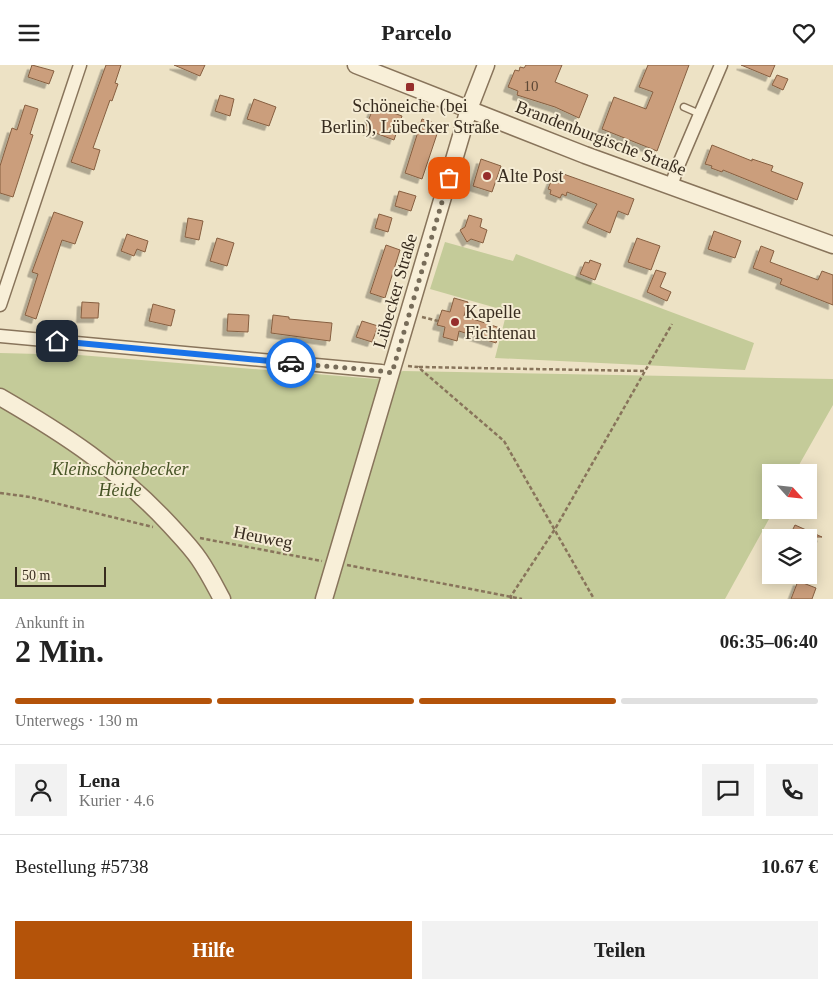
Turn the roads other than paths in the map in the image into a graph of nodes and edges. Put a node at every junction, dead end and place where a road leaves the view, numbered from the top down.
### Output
1 (80, 65) edge
2 (356, 65) edge
3 (486, 65) edge
4 (721, 65) edge
5 (684, 107) dead end
6 (469, 109) junction
7 (700, 114) junction
8 (671, 186) junction
9 (833, 245) edge
10 (0, 305) edge
11 (0, 336) edge
12 (393, 369) junction
13 (0, 397) edge
14 (222, 599) edge
15 (324, 599) edge

1 - 10 street
2 - 6 street, Brandenburgische Straße
3 - 6 street, Lübecker Straße
4 - 7 street
5 - 7 lane
6 - 8 street, Brandenburgische Straße
6 - 12 street, Lübecker Straße
7 - 8 street
8 - 9 street, Brandenburgische Straße
11 - 12 street
12 - 15 street, Lübecker Straße
13 - 14 street

